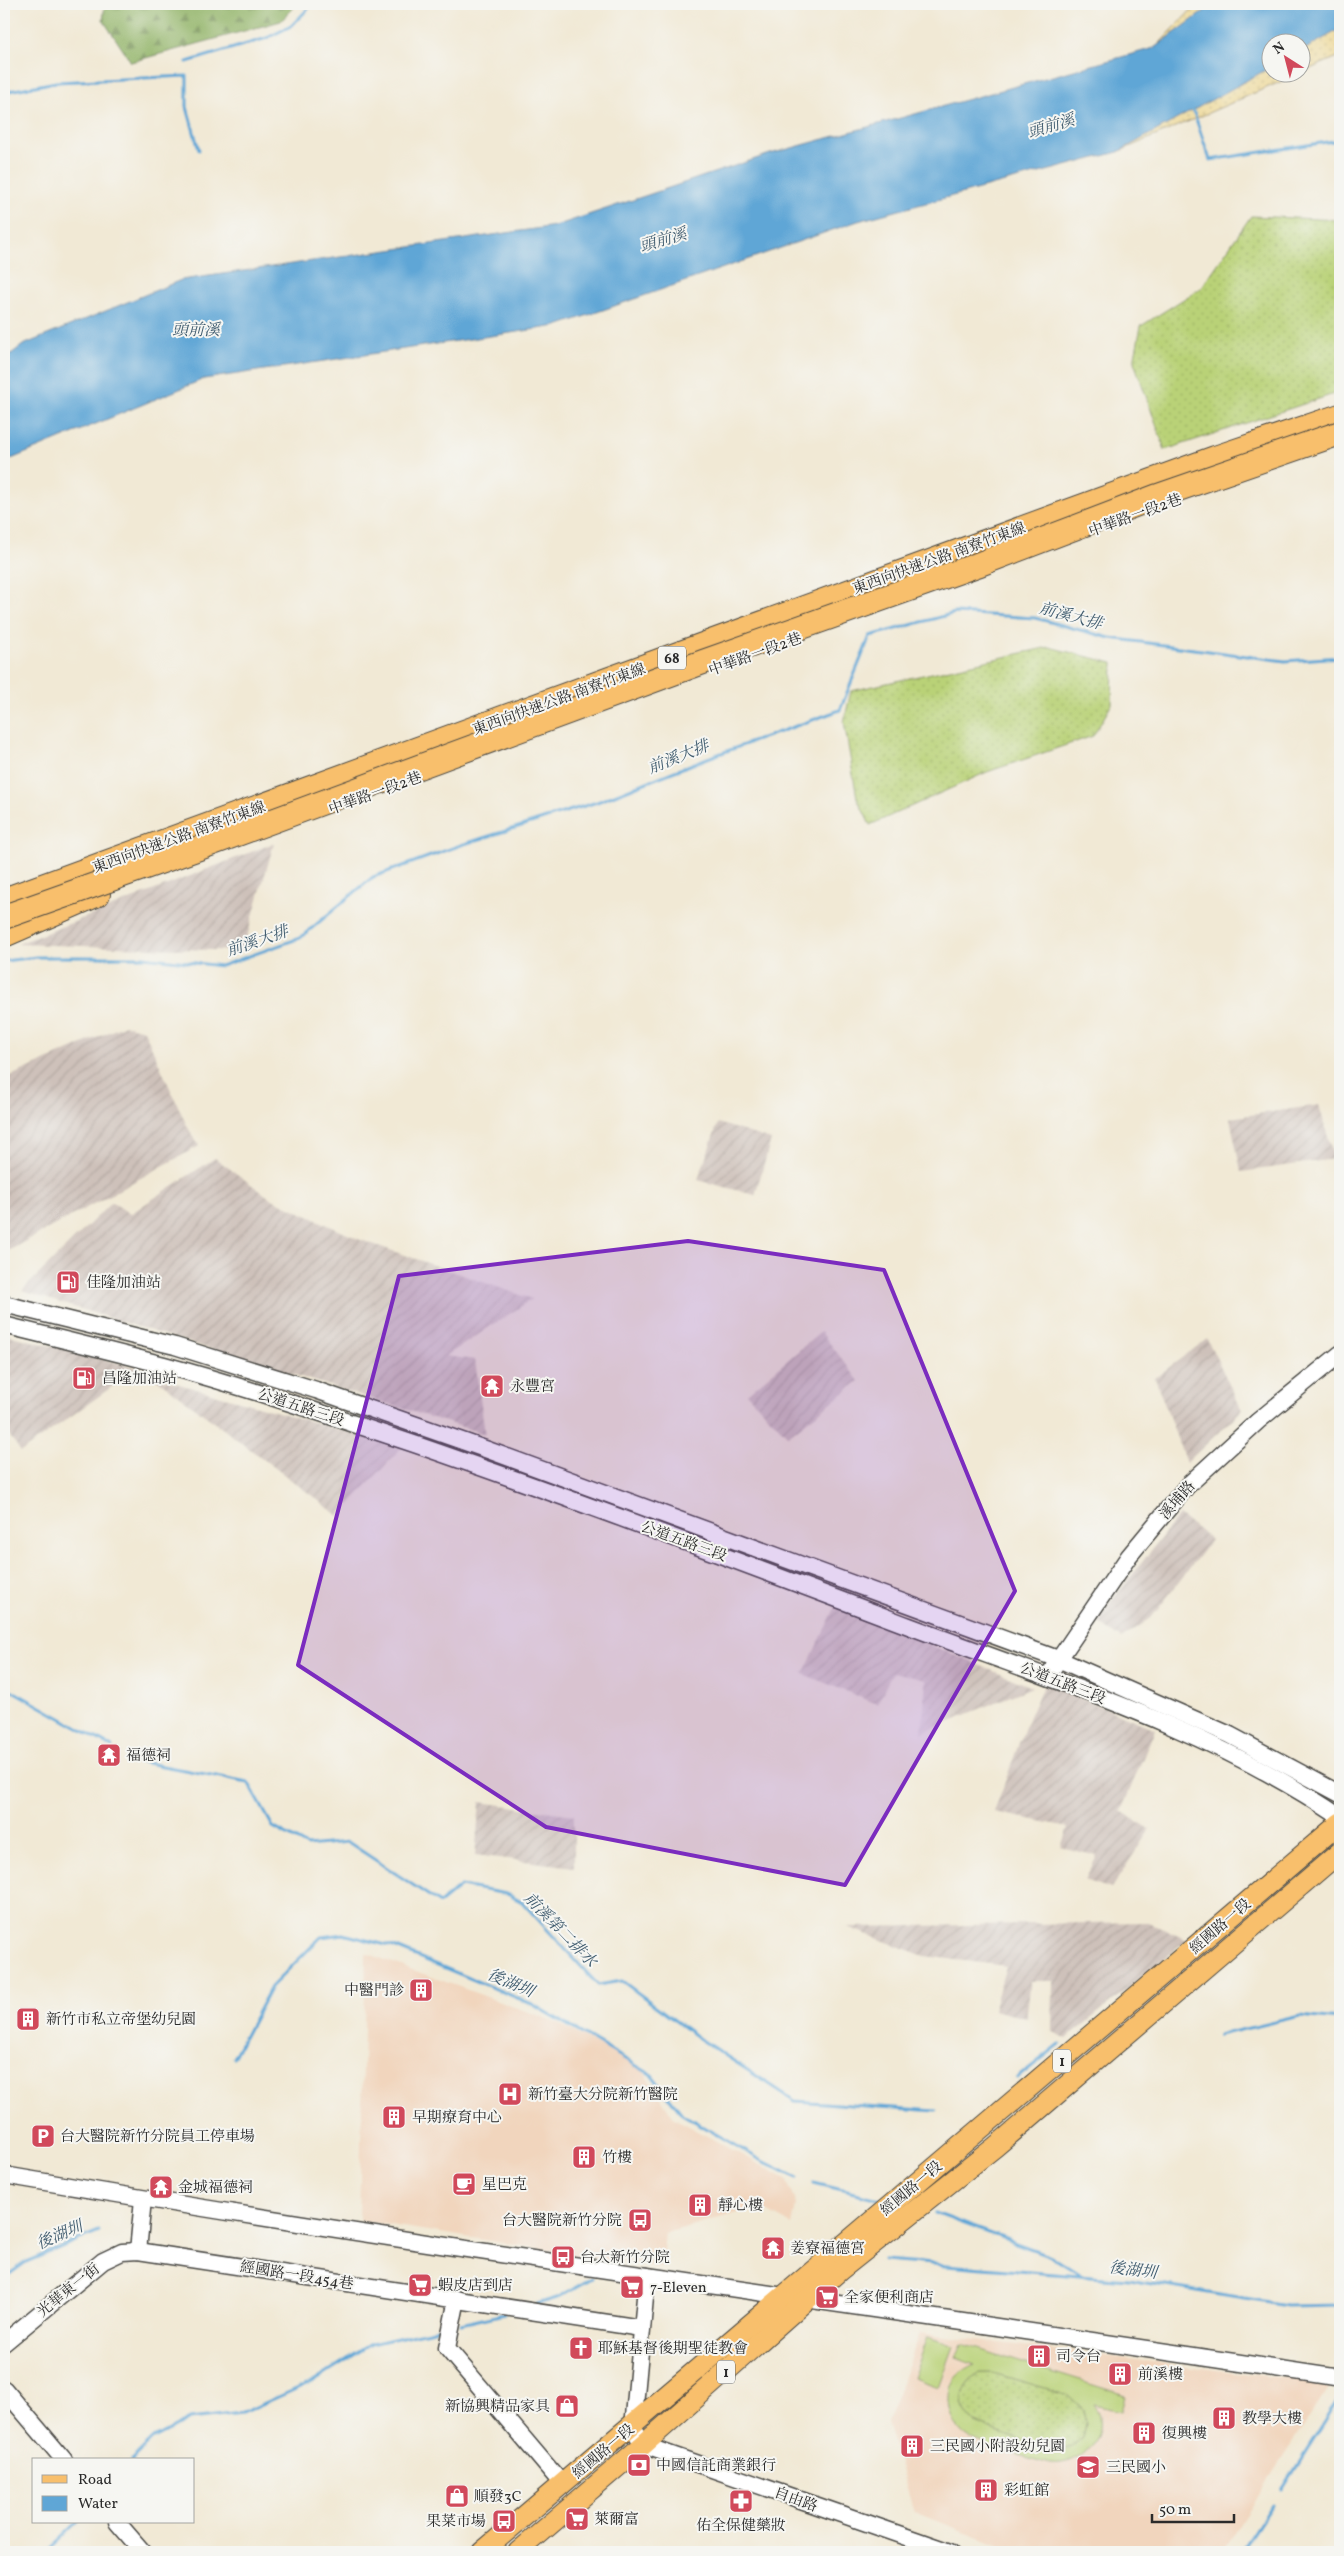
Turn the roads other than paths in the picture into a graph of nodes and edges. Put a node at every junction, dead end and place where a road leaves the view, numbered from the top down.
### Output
1 (1340, 416) edge
2 (1340, 433) edge
3 (1340, 442) edge
4 (109, 882) junction
5 (4, 900) edge
6 (4, 913) edge
7 (4, 917) edge
8 (4, 935) edge
9 (4, 1304) edge
10 (45, 1315) junction
11 (4, 1325) edge
12 (40, 1334) junction
13 (1340, 1354) edge
14 (1058, 1659) junction
15 (1048, 1677) junction
16 (1340, 1794) edge
17 (1340, 1817) edge
18 (1340, 1823) edge
19 (1340, 1852) edge
20 (4, 2175) edge
21 (142, 2199) junction
22 (138, 2251) junction
23 (647, 2276) junction
24 (782, 2297) junction
25 (457, 2299) junction
26 (809, 2299) junction
27 (641, 2328) junction
28 (4, 2343) edge
29 (1340, 2378) edge
30 (4, 2389) edge
31 (633, 2427) junction
32 (643, 2445) junction
33 (62, 2458) edge
34 (563, 2485) junction
35 (119, 2524) edge
36 (143, 2552) edge
37 (482, 2552) edge
38 (518, 2552) edge
39 (950, 2552) edge

1 - 5 highway, 東西向快速公路 南寮竹東線 / 68
2 - 7 highway, 東西向快速公路 南寮竹東線 / 68, bridge
3 - 4 street, 中華路一段2巷
4 - 6 street, 中華路一段2巷
4 - 8 highway
9 - 10 street, 公道五路三段
10 - 12 street
10 - 14 street, 公道五路三段
11 - 12 street, 公道五路三段
12 - 15 street, 公道五路三段
13 - 14 street, 溪埔路
14 - 15 street, 溪埔路
14 - 16 street, 公道五路三段
15 - 17 street, 公道五路三段
18 - 24 main road, 經國路一段 / 1
19 - 26 main road, 經國路一段 / 1
20 - 21 street
21 - 22 street
21 - 23 street
22 - 25 street, 經國路一段454巷
22 - 28 street, 光華東一街
23 - 24 street
23 - 27 street
24 - 26 street
24 - 31 main road, 經國路一段 / 1
25 - 27 street, 經國路一段454巷
25 - 34 street
26 - 29 street
26 - 32 main road, 經國路一段 / 1
27 - 31 street
30 - 33 street
31 - 32 street
31 - 34 main road, 經國路一段 / 1
32 - 38 main road, 經國路一段 / 1
32 - 39 street, 自由路
34 - 37 main road, 經國路一段 / 1
35 - 36 street

